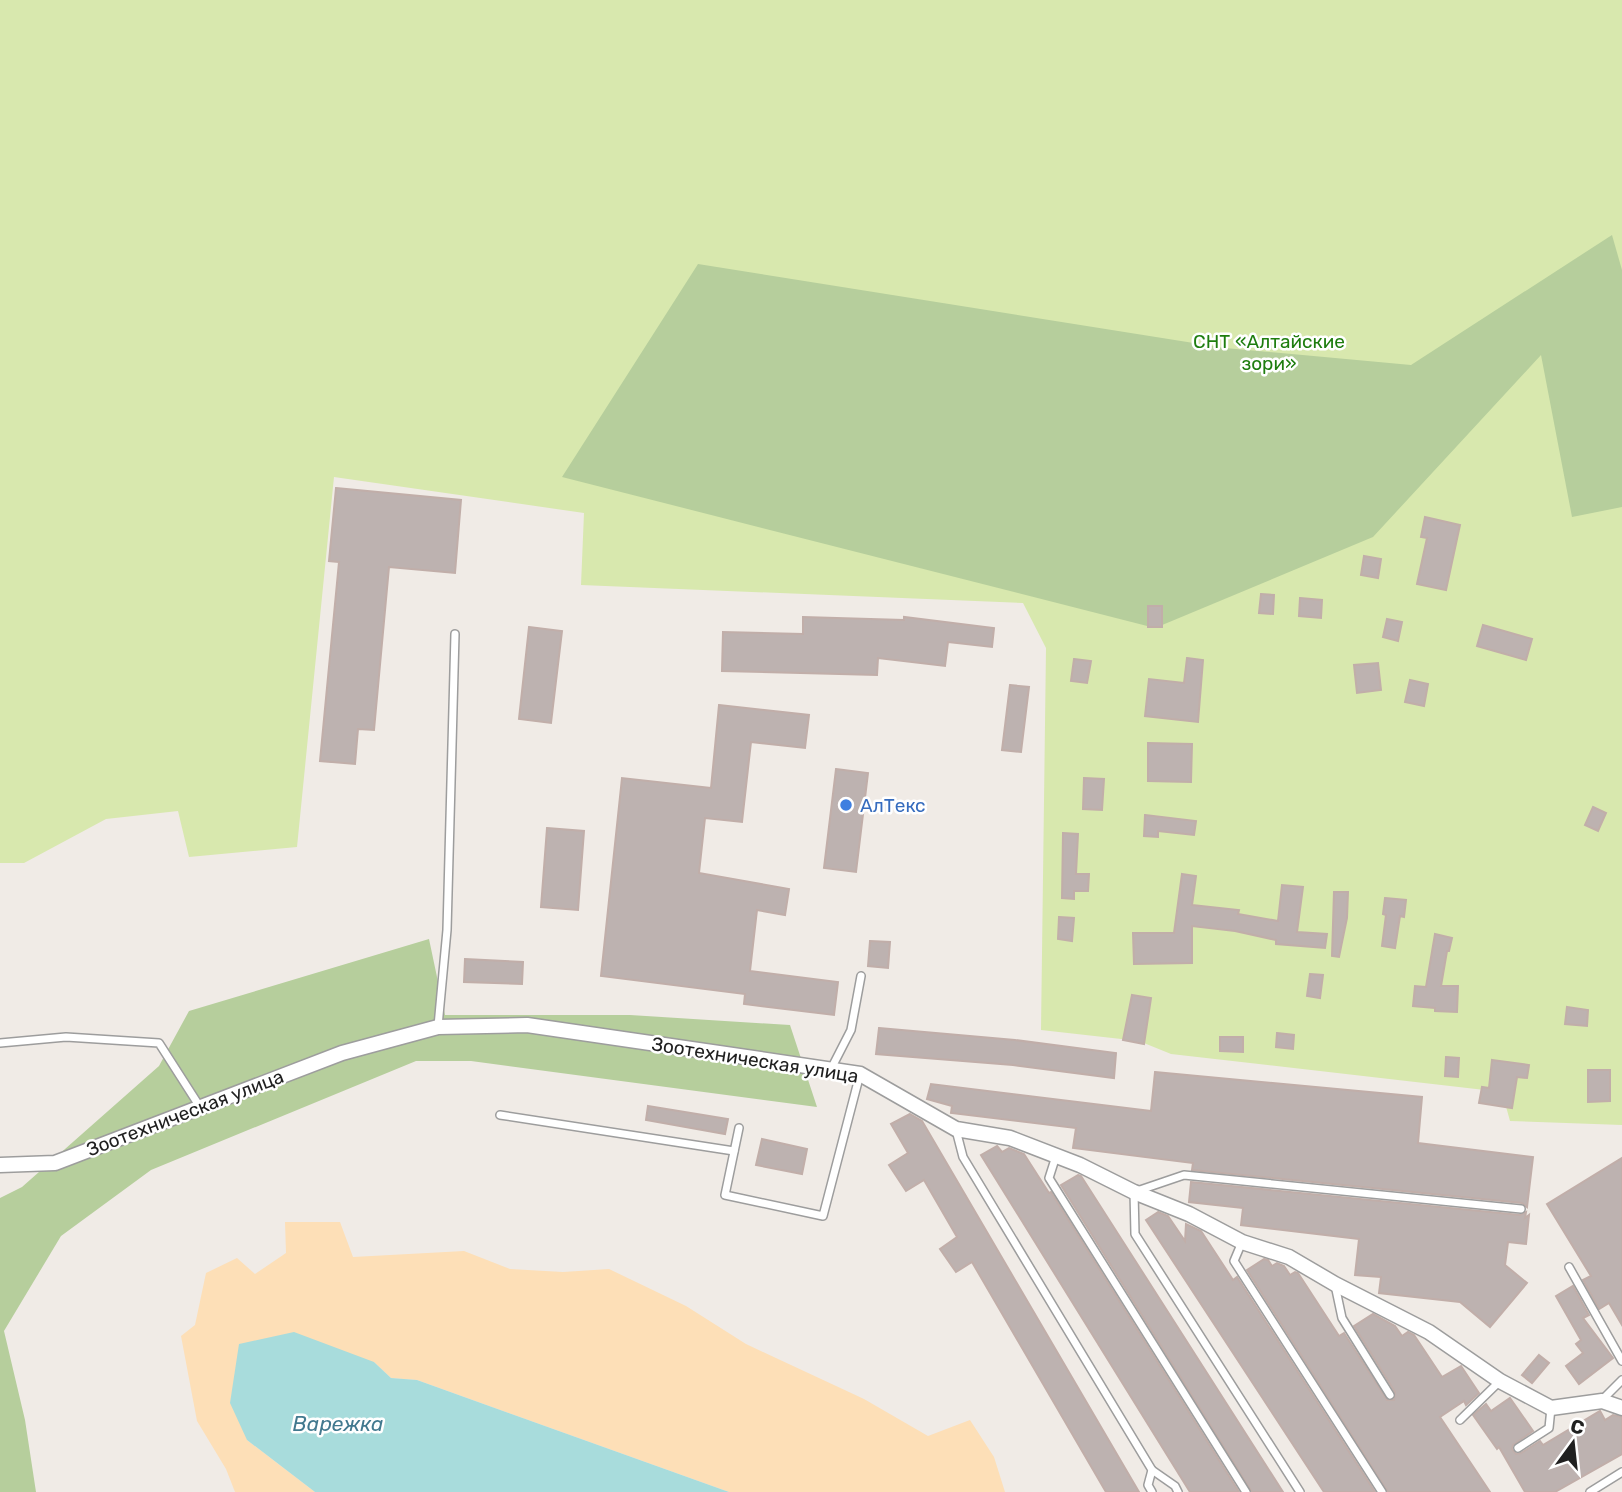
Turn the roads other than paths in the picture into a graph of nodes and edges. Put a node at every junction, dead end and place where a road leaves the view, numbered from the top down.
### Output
1 (455, 634) dead end
2 (861, 976) dead end
3 (438, 1027) junction
4 (0, 1043) edge
5 (830, 1070) junction
6 (860, 1074) junction
7 (200, 1108) junction
8 (500, 1115) dead end
9 (739, 1128) dead end
10 (956, 1129) junction
11 (734, 1151) junction
12 (1056, 1156) junction
13 (0, 1165) edge
14 (1134, 1192) junction
15 (1521, 1209) dead end
16 (1242, 1242) junction
17 (1569, 1267) dead end
18 (1335, 1284) junction
19 (1622, 1361) edge
20 (1622, 1380) edge
21 (1500, 1381) junction
22 (1390, 1395) dead end
23 (1602, 1401) junction
24 (1551, 1408) junction
25 (1622, 1408) edge
26 (1460, 1420) dead end
27 (1518, 1448) dead end
28 (1152, 1471) junction
29 (1622, 1472) edge
30 (1152, 1492) edge
31 (1178, 1492) edge
32 (1246, 1492) edge
33 (1300, 1492) edge
34 (1382, 1492) edge
35 (1590, 1492) edge

1 - 3 lane
2 - 5 lane
3 - 5 street, Зоотехническая улица
3 - 7 street, Зоотехническая улица
4 - 7 lane
5 - 6 street, Зоотехническая улица
6 - 10 street, Зоотехническая улица
6 - 11 lane
7 - 13 street, Зоотехническая улица
8 - 11 lane
9 - 11 lane
10 - 12 street, Зоотехническая улица
10 - 28 lane
12 - 14 street, Зоотехническая улица
12 - 32 lane
14 - 15 lane
14 - 16 street, Зоотехническая улица
14 - 33 lane
16 - 18 street, Зоотехническая улица
16 - 34 lane
17 - 19 lane
18 - 21 street, Зоотехническая улица
18 - 22 lane
20 - 23 lane
21 - 24 street, Зоотехническая улица
21 - 26 lane
23 - 24 street
23 - 25 street
24 - 27 lane
28 - 30 lane
28 - 31 lane
29 - 35 lane

